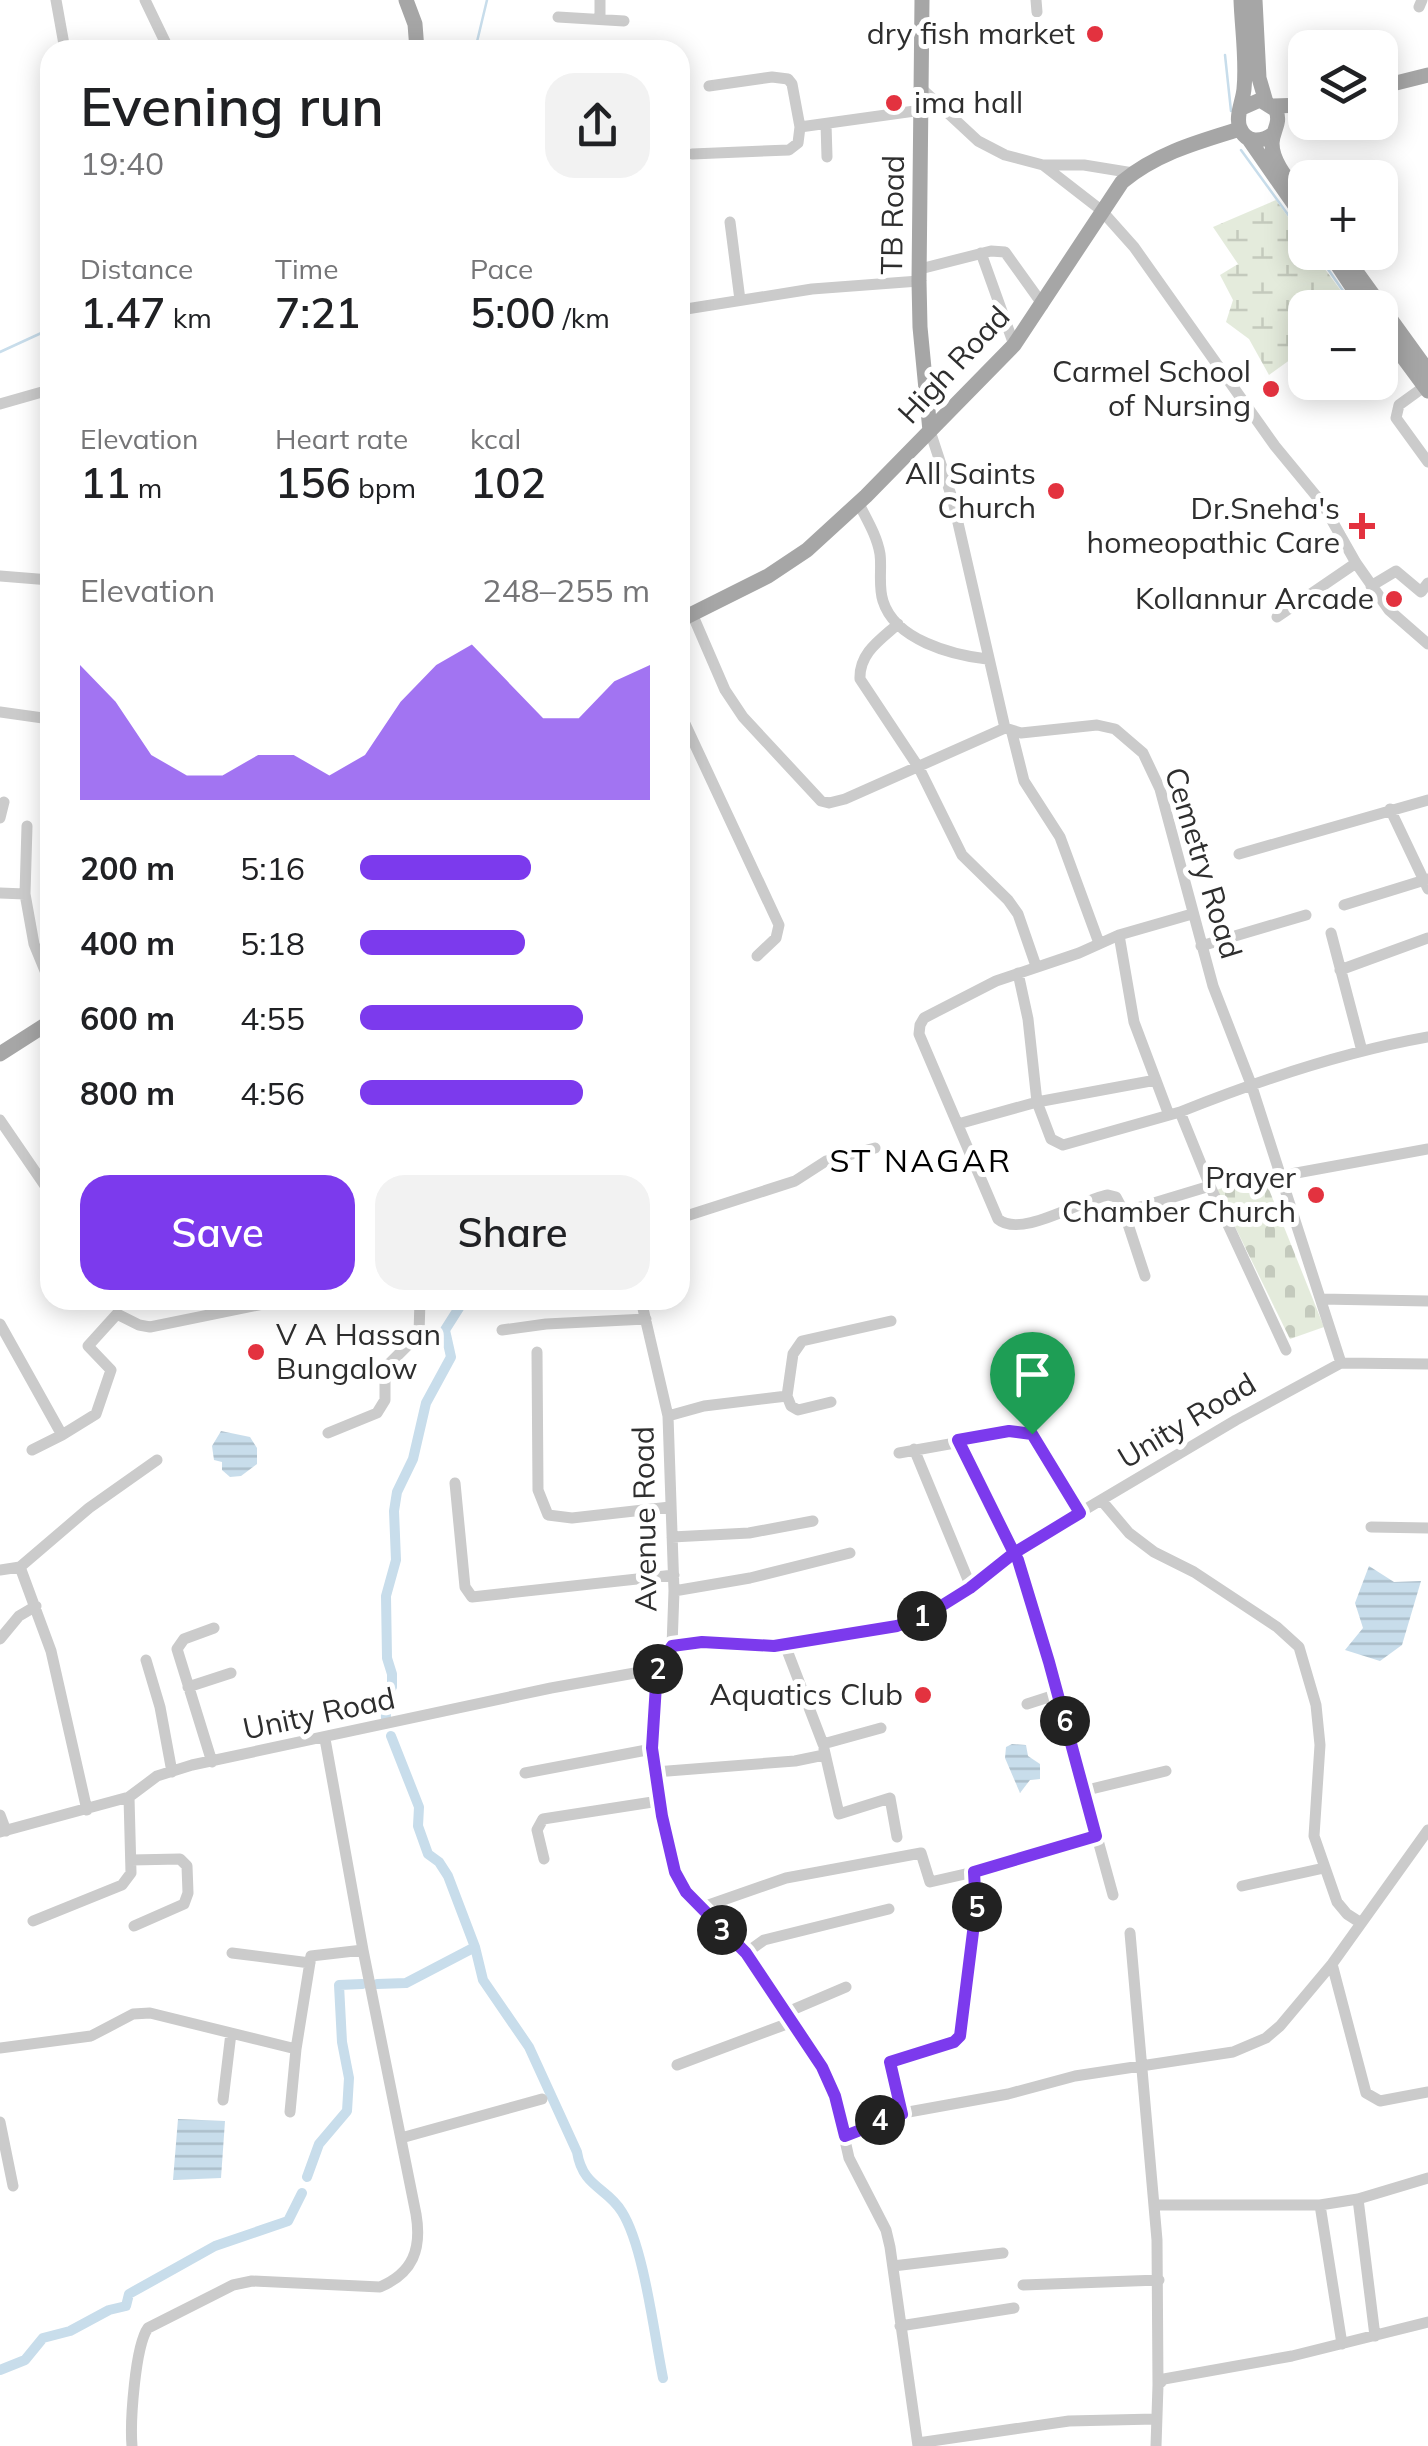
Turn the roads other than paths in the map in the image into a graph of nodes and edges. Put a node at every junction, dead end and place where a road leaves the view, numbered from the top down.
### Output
1 (56, 0) edge
2 (145, 0) edge
3 (406, 0) edge
4 (600, 0) edge
5 (922, 0) edge
6 (1240, 0) edge
7 (1255, 0) edge
8 (558, 17) dead end
9 (600, 18) junction
10 (624, 21) dead end
11 (63, 40) edge
12 (164, 40) edge
13 (417, 40) edge
14 (1428, 75) edge
15 (1398, 83) edge
16 (709, 86) dead end
17 (922, 89) junction
18 (1270, 104) junction
19 (1288, 106) edge
20 (1242, 108) junction
21 (922, 110) junction
22 (1288, 120) edge
23 (826, 124) junction
24 (800, 128) junction
25 (1276, 130) junction
26 (1244, 134) junction
27 (692, 154) dead end
28 (827, 157) dead end
29 (1043, 165) junction
30 (1133, 173) junction
31 (1288, 177) edge
32 (1288, 196) edge
33 (1101, 210) junction
34 (730, 222) dead end
35 (982, 253) junction
36 (1354, 270) edge
37 (919, 275) junction
38 (740, 300) junction
39 (1044, 305) junction
40 (690, 308) edge
41 (1014, 345) junction
42 (1398, 348) edge
43 (1427, 383) edge
44 (40, 391) edge
45 (0, 404) edge
46 (930, 431) junction
47 (1428, 462) edge
48 (859, 504) junction
49 (1356, 563) junction
50 (0, 576) edge
51 (40, 579) edge
52 (1428, 583) edge
53 (1372, 586) junction
54 (690, 616) edge
55 (1277, 616) dead end
56 (898, 624) junction
57 (690, 625) edge
58 (1428, 644) edge
59 (987, 658) junction
60 (0, 712) edge
61 (40, 718) edge
62 (1009, 730) junction
63 (690, 736) edge
64 (919, 768) junction
65 (1428, 800) edge
66 (4, 802) dead end
67 (1390, 810) junction
68 (0, 818) edge
69 (27, 826) dead end
70 (1238, 854) dead end
71 (1427, 883) edge
72 (0, 893) edge
73 (24, 894) junction
74 (1344, 905) dead end
75 (1192, 914) junction
76 (1306, 915) dead end
77 (1331, 934) dead end
78 (1119, 935) junction
79 (1428, 938) edge
80 (1099, 943) junction
81 (1202, 946) junction
82 (758, 956) dead end
83 (40, 959) edge
84 (1036, 966) junction
85 (1340, 970) junction
86 (1018, 973) junction
87 (40, 1028) edge
88 (1428, 1037) edge
89 (1362, 1050) junction
90 (0, 1054) edge
91 (1156, 1080) junction
92 (1251, 1084) junction
93 (1037, 1102) junction
94 (1174, 1114) junction
95 (0, 1120) edge
96 (958, 1124) junction
97 (875, 1148) dead end
98 (1428, 1149) edge
99 (1280, 1176) junction
100 (40, 1178) edge
101 (1210, 1186) junction
102 (1124, 1212) junction
103 (690, 1215) edge
104 (1145, 1276) dead end
105 (1321, 1300) junction
106 (1428, 1300) edge
107 (232, 1310) edge
108 (420, 1310) edge
109 (644, 1310) edge
110 (646, 1319) junction
111 (892, 1320) dead end
112 (0, 1324) edge
113 (502, 1330) dead end
114 (1286, 1350) dead end
115 (537, 1352) dead end
116 (1341, 1362) junction
117 (1428, 1364) edge
118 (787, 1396) junction
119 (831, 1402) dead end
120 (668, 1416) junction
121 (328, 1433) dead end
122 (62, 1435) junction
123 (958, 1440) junction
124 (32, 1450) dead end
125 (914, 1450) junction
126 (899, 1452) dead end
127 (157, 1460) dead end
128 (455, 1484) dead end
129 (1102, 1501) junction
130 (670, 1507) junction
131 (1080, 1513) junction
132 (814, 1521) dead end
133 (1371, 1527) dead end
134 (1428, 1528) edge
135 (672, 1536) junction
136 (850, 1553) dead end
137 (1014, 1553) junction
138 (20, 1567) junction
139 (0, 1570) edge
140 (674, 1576) junction
141 (970, 1588) junction
142 (674, 1591) junction
143 (36, 1606) junction
144 (214, 1628) dead end
145 (0, 1639) edge
146 (786, 1645) junction
147 (672, 1646) junction
148 (146, 1660) dead end
149 (657, 1669) junction
150 (230, 1673) dead end
151 (188, 1687) junction
152 (1058, 1694) junction
153 (1027, 1704) dead end
154 (881, 1728) dead end
155 (325, 1739) junction
156 (652, 1748) junction
157 (820, 1752) junction
158 (212, 1762) junction
159 (1166, 1771) dead end
160 (172, 1772) junction
161 (654, 1772) junction
162 (525, 1773) dead end
163 (1083, 1791) junction
164 (129, 1797) junction
165 (659, 1802) junction
166 (87, 1810) junction
167 (0, 1815) edge
168 (1428, 1830) edge
169 (3, 1831) edge
170 (1096, 1836) junction
171 (897, 1837) dead end
172 (544, 1859) dead end
173 (131, 1860) junction
174 (1324, 1868) junction
175 (974, 1872) junction
176 (1242, 1886) dead end
177 (1113, 1895) dead end
178 (700, 1908) junction
179 (889, 1910) dead end
180 (33, 1921) dead end
181 (1361, 1923) junction
182 (134, 1926) dead end
183 (1130, 1933) dead end
184 (363, 1950) junction
185 (232, 1953) dead end
186 (746, 1953) junction
187 (310, 1963) junction
188 (1332, 1964) junction
189 (846, 1986) dead end
190 (789, 2017) junction
191 (230, 2033) junction
192 (0, 2048) edge
193 (296, 2049) junction
194 (1144, 2064) junction
195 (676, 2065) dead end
196 (1428, 2092) edge
197 (542, 2099) dead end
198 (223, 2100) dead end
199 (290, 2112) dead end
200 (902, 2114) junction
201 (0, 2122) edge
202 (845, 2136) junction
203 (401, 2138) junction
204 (1428, 2178) edge
205 (13, 2186) dead end
206 (1358, 2199) junction
207 (1154, 2205) junction
208 (1320, 2205) junction
209 (1002, 2253) dead end
210 (892, 2266) junction
211 (1159, 2280) junction
212 (1023, 2285) dead end
213 (1014, 2308) dead end
214 (1428, 2322) edge
215 (900, 2326) junction
216 (1375, 2336) junction
217 (1342, 2344) junction
218 (1158, 2384) junction
219 (1155, 2419) junction
220 (918, 2445) edge
221 (132, 2446) edge
222 (1156, 2446) edge

1 - 11 street
2 - 12 street
3 - 13 main road
4 - 9 street
5 - 17 main road, TB Road
6 - 20 main road
7 - 18 main road
8 - 9 street
9 - 10 street
14 - 15 main road
16 - 24 street
17 - 21 main road, TB Road
17 - 29 street
18 - 19 main road
18 - 20 main road
18 - 25 main road
20 - 26 main road
21 - 23 street
21 - 37 main road, TB Road
22 - 25 main road
23 - 24 street
23 - 28 street
24 - 27 street
25 - 26 main road
25 - 31 main road
26 - 30 main road, High Road
26 - 32 main road
29 - 30 street
29 - 33 street
30 - 33 main road, High Road
33 - 39 main road, High Road
33 - 49 street
34 - 38 street
35 - 37 street
35 - 39 street
35 - 41 street
36 - 43 main road
37 - 38 street
37 - 46 main road, TB Road
38 - 40 street
39 - 41 main road, High Road
41 - 46 main road, High Road
42 - 43 main road
43 - 47 street
44 - 45 street
46 - 48 main road, High Road
46 - 59 street
48 - 54 main road, High Road
48 - 56 street
49 - 53 street
49 - 55 street
50 - 51 street
52 - 53 street
53 - 58 street
56 - 59 street
56 - 64 street
57 - 64 street
59 - 62 street
60 - 61 street
62 - 64 street
62 - 75 street, Cemetry Road
62 - 80 street
63 - 82 street
64 - 84 street
65 - 67 street
66 - 68 street
67 - 70 street
67 - 71 street
69 - 73 street
71 - 74 street
72 - 73 street
73 - 83 street
75 - 78 street
75 - 81 street, Cemetry Road
76 - 81 street
77 - 85 street
78 - 80 street
78 - 91 street
79 - 85 street
80 - 84 street
81 - 92 street, Cemetry Road
84 - 86 street
85 - 89 street
86 - 93 street
86 - 96 street
87 - 90 main road
88 - 89 street
89 - 92 street
91 - 93 street
91 - 94 street
92 - 94 street
92 - 99 street, Cemetry Road
93 - 94 street
93 - 96 street
94 - 101 street
95 - 100 street
96 - 102 street
97 - 103 street
98 - 99 street
99 - 105 street, Cemetry Road
101 - 102 street
101 - 114 street
102 - 104 street
105 - 106 street
105 - 116 street, Cemetry Road
107 - 122 street
108 - 121 street
109 - 110 street, Avenue Road
110 - 113 street
110 - 120 street, Avenue Road
111 - 118 street
112 - 122 street
115 - 130 street
116 - 117 street
116 - 129 street, Unity Road
118 - 119 street
118 - 120 street
120 - 130 street, Avenue Road
122 - 124 street
123 - 125 street
123 - 131 street
123 - 137 street
125 - 126 street
125 - 141 street
127 - 138 street
128 - 140 street
129 - 131 street, Unity Road
129 - 174 street
130 - 135 street, Avenue Road
131 - 137 street, Unity Road
132 - 135 street
133 - 134 street
135 - 140 street, Avenue Road
136 - 142 street
137 - 141 street, Unity Road
137 - 152 street
138 - 139 street
138 - 143 street
140 - 142 street, Avenue Road
141 - 146 street, Unity Road
142 - 147 street, Avenue Road
143 - 145 street
143 - 166 street
144 - 151 street
146 - 147 street, Unity Road
146 - 157 street
147 - 149 street, Avenue Road
148 - 160 street
149 - 155 street, Unity Road
149 - 156 street, Avenue Road
150 - 151 street
151 - 158 street
152 - 153 street
152 - 163 street
154 - 157 street
155 - 158 street, Unity Road
155 - 184 street
156 - 161 street, Avenue Road
156 - 162 street
157 - 161 street
157 - 171 street
158 - 160 street, Unity Road
159 - 163 street
160 - 164 street, Unity Road
161 - 165 street, Avenue Road
163 - 170 street
164 - 166 street, Unity Road
164 - 173 street
165 - 172 street
165 - 178 street, Avenue Road
166 - 169 street, Unity Road
167 - 169 street
168 - 181 street
170 - 175 street
170 - 177 street
173 - 180 street
173 - 182 street
174 - 176 street
174 - 181 street
175 - 178 street
175 - 200 street
178 - 186 street, Avenue Road
179 - 186 street
181 - 188 street
183 - 194 street
184 - 187 street
184 - 203 street
185 - 187 street
186 - 190 street, Avenue Road
187 - 193 street
188 - 194 street
188 - 196 street
189 - 190 street
190 - 195 street
190 - 202 street, Avenue Road
191 - 192 street
191 - 193 street
191 - 198 street
193 - 199 street
194 - 200 street
194 - 207 street
197 - 203 street
200 - 202 street
201 - 205 street
202 - 210 street, Avenue Road
203 - 221 street
204 - 206 street
206 - 208 street
206 - 216 street
207 - 208 street
207 - 211 street
208 - 217 street
209 - 210 street
210 - 215 street, Avenue Road
211 - 212 street
211 - 218 street
213 - 215 street
214 - 216 street
215 - 220 street, Avenue Road
216 - 217 street
217 - 218 street
218 - 219 street
219 - 220 street
219 - 222 street

